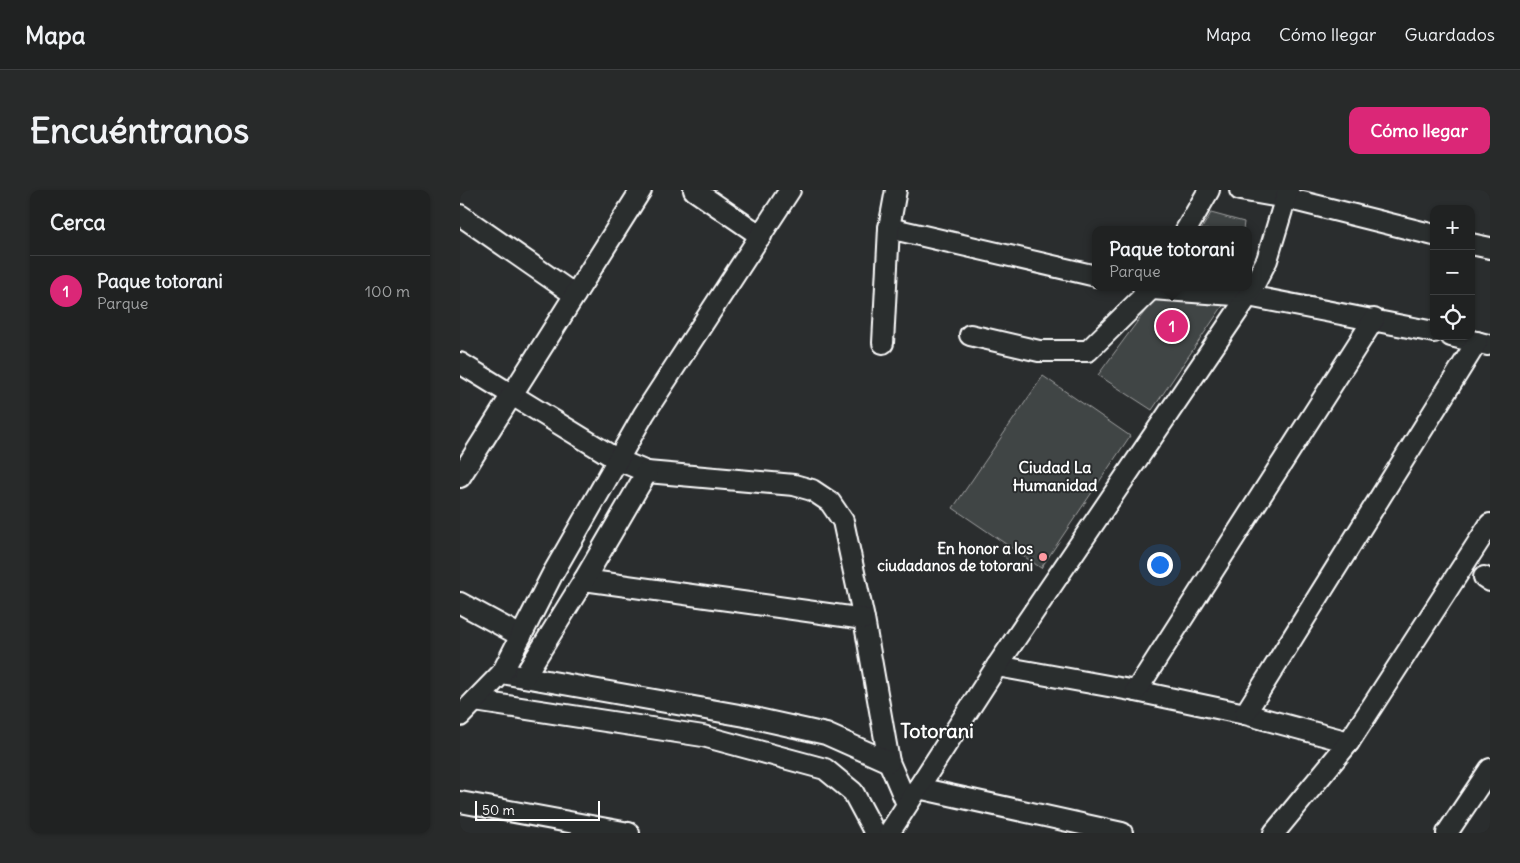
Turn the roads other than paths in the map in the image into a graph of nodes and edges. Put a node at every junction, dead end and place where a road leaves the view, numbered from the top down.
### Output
1 (641, 190) edge
2 (694, 190) edge
3 (790, 190) edge
4 (896, 190) edge
5 (1209, 190) edge
6 (1240, 190) edge
7 (1287, 194) edge
8 (460, 215) edge
9 (1188, 226) edge
10 (889, 228) junction
11 (1430, 233) edge
12 (761, 236) junction
13 (1475, 245) edge
14 (1490, 248) edge
15 (1092, 275) edge
16 (1252, 289) edge
17 (1146, 291) edge
18 (1186, 291) edge
19 (1251, 291) edge
20 (575, 295) junction
21 (1248, 296) junction
22 (1374, 320) junction
23 (1430, 331) edge
24 (970, 335) dead end
25 (1468, 340) edge
26 (883, 343) dead end
27 (1484, 344) edge
28 (460, 363) edge
29 (511, 395) junction
30 (618, 460) junction
31 (646, 472) junction
32 (460, 477) edge
33 (1490, 524) edge
34 (584, 580) junction
35 (460, 603) edge
36 (864, 619) junction
37 (521, 636) junction
38 (997, 666) junction
39 (502, 673) junction
40 (524, 677) junction
41 (1136, 691) junction
42 (475, 700) junction
43 (1245, 714) junction
44 (460, 716) edge
45 (1349, 742) junction
46 (889, 762) junction
47 (1490, 770) edge
48 (912, 796) junction
49 (460, 802) edge
50 (629, 833) edge
51 (875, 833) edge
52 (889, 833) edge
53 (1122, 833) edge
54 (1274, 833) edge
55 (1447, 833) edge

1 - 20 street
2 - 12 street
3 - 12 street
4 - 10 street
5 - 9 street
6 - 7 street
7 - 11 street
7 - 16 street
8 - 20 street
10 - 15 street
10 - 26 street
12 - 30 street
13 - 14 street
17 - 24 street
18 - 21 street
19 - 21 street
20 - 29 street
21 - 22 street
21 - 38 street
22 - 23 street
22 - 41 street
25 - 27 street
27 - 43 street
28 - 29 street
29 - 30 street
29 - 32 street
30 - 31 street
30 - 37 street
31 - 34 street
31 - 36 street
33 - 45 street
34 - 36 street
34 - 40 street
35 - 37 street
36 - 46 street
37 - 39 street
38 - 41 street
38 - 48 street
39 - 40 street
39 - 42 street
40 - 46 street
41 - 43 street
42 - 44 street
42 - 51 street
43 - 45 street
45 - 54 street
46 - 48 street
47 - 55 street
48 - 52 street
48 - 53 street
49 - 50 street

